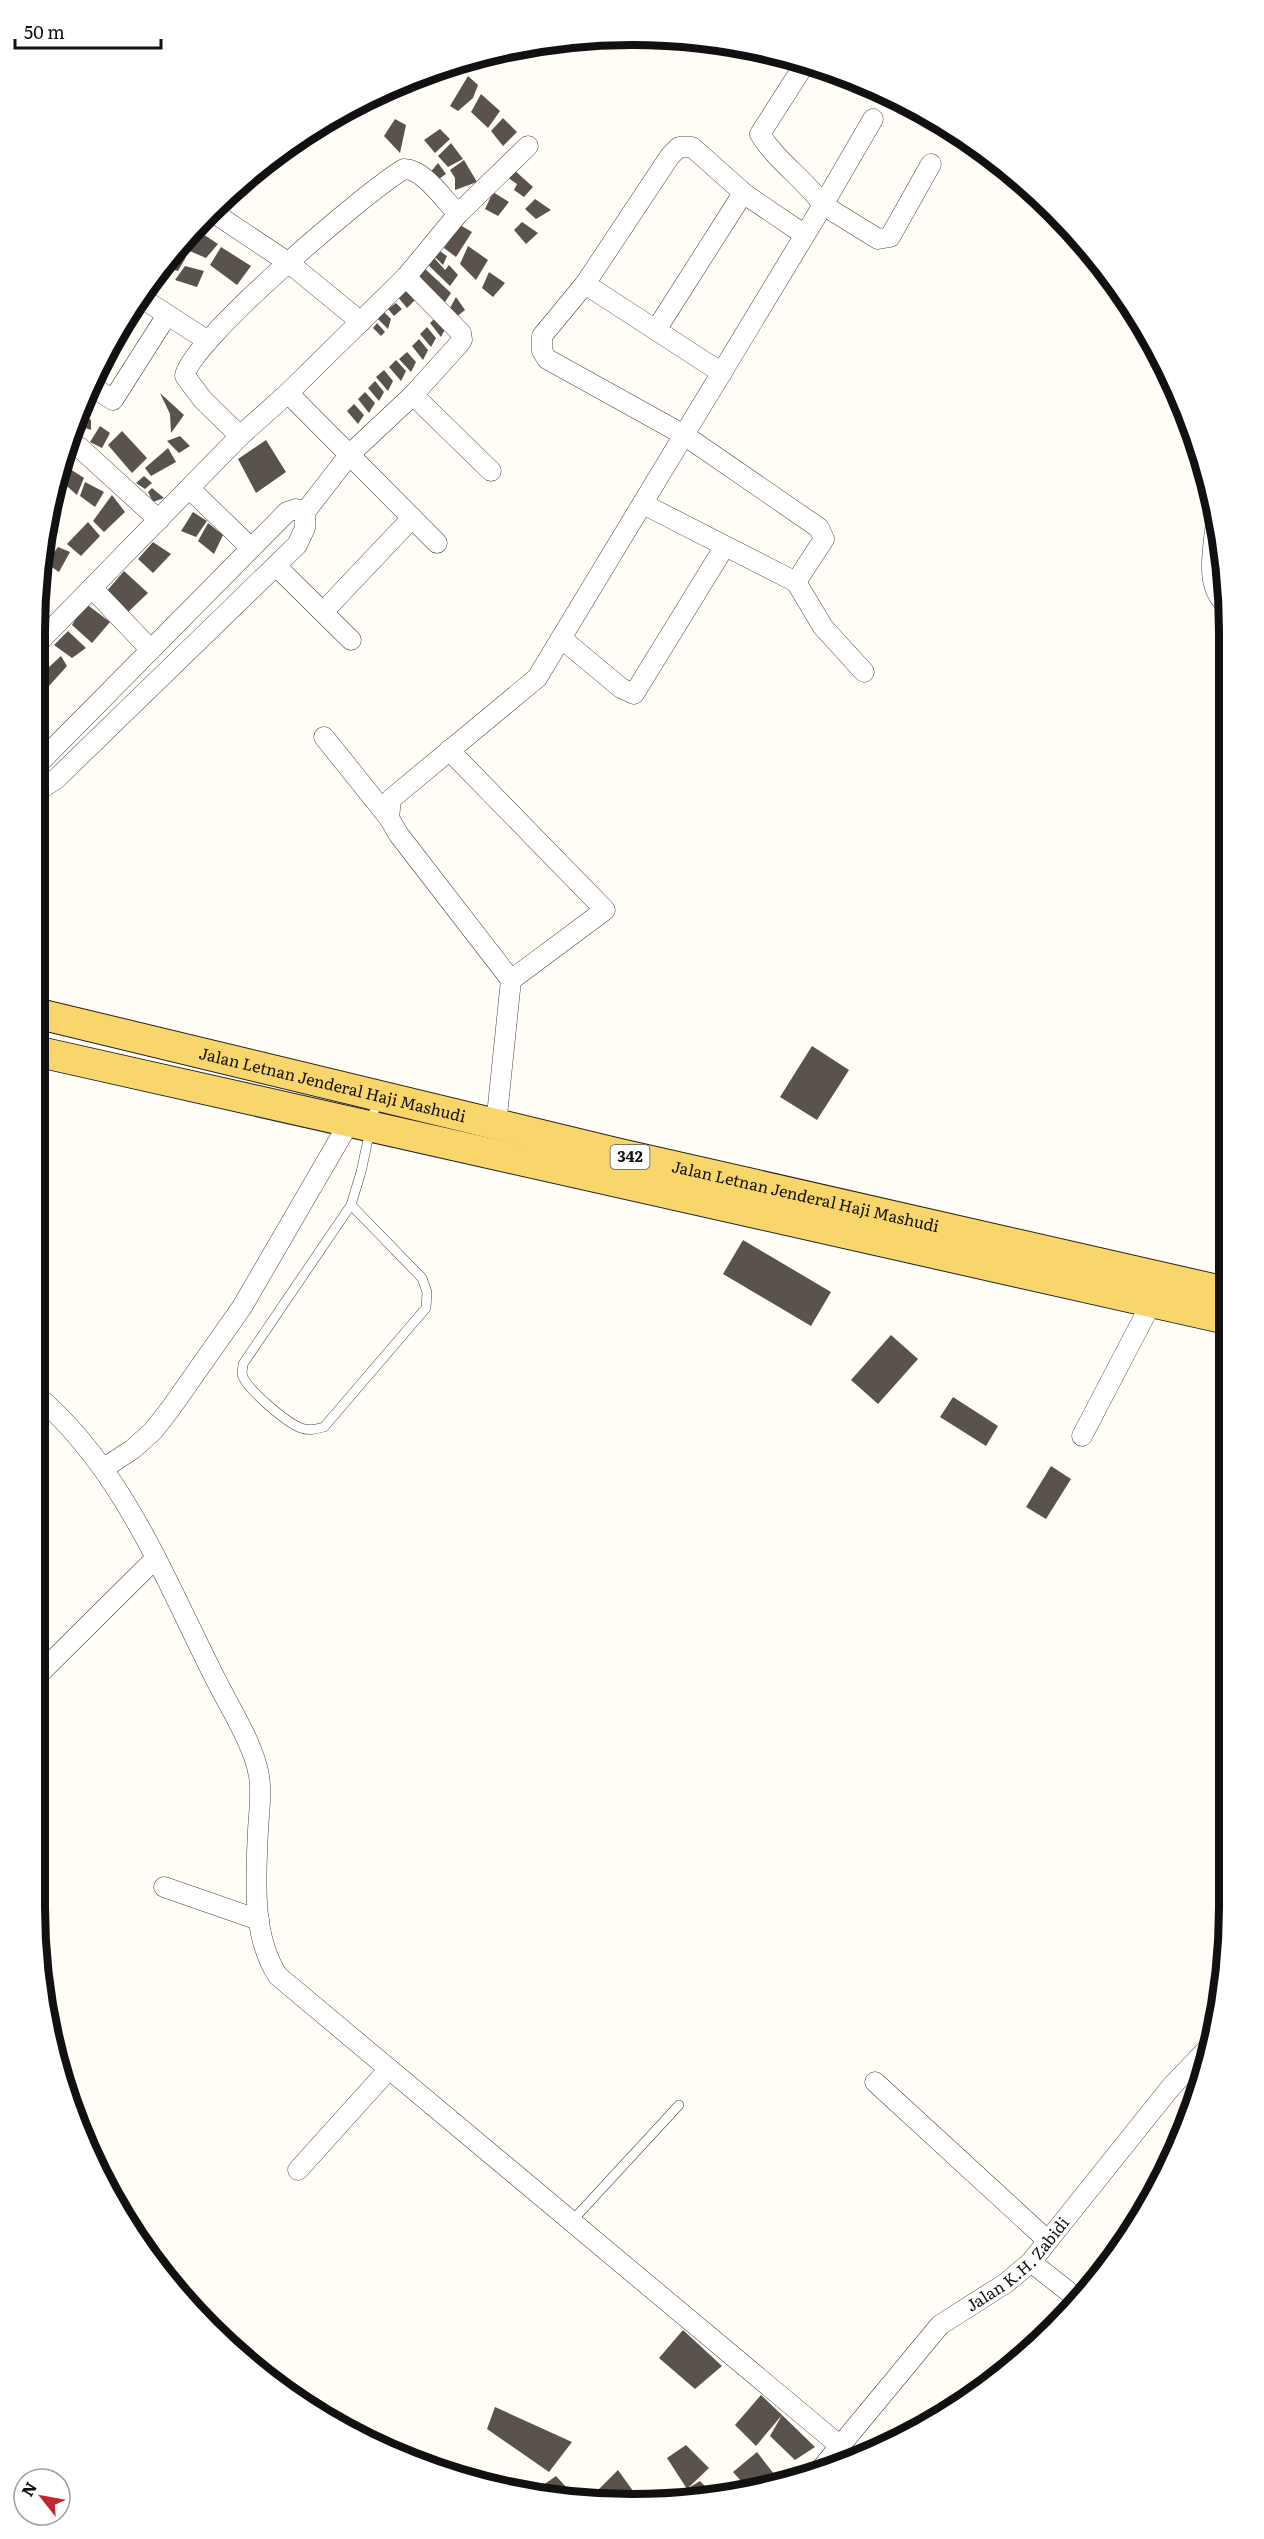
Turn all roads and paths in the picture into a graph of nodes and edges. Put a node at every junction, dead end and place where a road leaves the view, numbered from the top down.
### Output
1 (799, 69) edge
2 (873, 119) dead end
3 (528, 146) dead end
4 (931, 164) dead end
5 (746, 195) junction
6 (823, 205) junction
7 (458, 214) junction
8 (218, 216) edge
9 (805, 235) junction
10 (289, 263) junction
11 (406, 277) junction
12 (585, 284) junction
13 (147, 302) edge
14 (167, 315) junction
15 (361, 322) junction
16 (656, 330) junction
17 (208, 341) junction
18 (722, 374) junction
19 (98, 390) edge
20 (288, 393) junction
21 (413, 394) junction
22 (684, 435) junction
23 (240, 436) junction
24 (79, 447) dead end
25 (350, 454) junction
26 (491, 471) dead end
27 (189, 489) junction
28 (642, 504) junction
29 (305, 512) junction
30 (412, 518) junction
31 (159, 520) junction
32 (437, 543) dead end
33 (725, 546) junction
34 (251, 548) junction
35 (1214, 557) edge
36 (276, 566) junction
37 (796, 582) junction
38 (92, 588) junction
39 (1218, 597) edge
40 (323, 612) junction
41 (45, 636) edge
42 (561, 638) junction
43 (351, 640) dead end
44 (151, 650) junction
45 (864, 672) dead end
46 (324, 737) dead end
47 (449, 750) junction
48 (45, 757) edge
49 (45, 786) edge
50 (389, 818) junction
51 (512, 980) junction
52 (45, 1015) edge
53 (45, 1053) edge
54 (378, 1096) junction
55 (360, 1123) junction
56 (496, 1125) junction
57 (351, 1205) junction
58 (1219, 1290) edge
59 (1153, 1300) junction
60 (1219, 1317) edge
61 (45, 1402) edge
62 (1083, 1436) dead end
63 (104, 1468) junction
64 (156, 1558) junction
65 (45, 1668) edge
66 (164, 1887) dead end
67 (259, 1920) junction
68 (1199, 2057) edge
69 (389, 2069) junction
70 (875, 2082) dead end
71 (679, 2105) dead end
72 (298, 2170) dead end
73 (571, 2222) junction
74 (1047, 2240) junction
75 (1031, 2262) junction
76 (1072, 2295) edge
77 (839, 2445) junction
78 (829, 2460) edge

1 - 6 street
2 - 6 street
3 - 7 street
4 - 6 street
5 - 9 street
5 - 12 street
5 - 16 street
6 - 9 street
7 - 10 street
7 - 11 street
8 - 10 street
9 - 18 street
10 - 15 street
10 - 17 street
11 - 15 street
11 - 21 street
12 - 16 street
12 - 22 street
13 - 14 street
14 - 17 street
14 - 19 street
15 - 20 street
16 - 18 street
17 - 23 street
18 - 22 street
20 - 23 street
20 - 25 street
21 - 25 street
21 - 26 street
22 - 28 street
22 - 37 street
23 - 27 street
24 - 31 street
25 - 29 street
25 - 30 street
27 - 31 street
27 - 34 street
28 - 33 street
28 - 42 street
29 - 34 street
29 - 36 street
30 - 32 street
30 - 40 street
31 - 38 street
33 - 37 street
33 - 42 street
34 - 44 street
35 - 39 street
36 - 40 street
36 - 49 street
37 - 45 street
38 - 41 street
38 - 44 street
40 - 43 street
42 - 47 street
44 - 48 street
46 - 50 street
47 - 50 street
47 - 51 street
50 - 51 street
51 - 56 street
52 - 54 main road, Jalan Letnan Jenderal Haji Mashudi / 342
53 - 55 main road, Jalan Letnan Jenderal Haji Mashudi / 342
54 - 55 lane
54 - 56 main road, Jalan Letnan Jenderal Haji Mashudi / 342
55 - 57 lane
55 - 59 main road, Jalan Letnan Jenderal Haji Mashudi / 342
55 - 63 street
56 - 58 main road, Jalan Letnan Jenderal Haji Mashudi / 342
57 - 57 lane
59 - 60 main road, Jalan Letnan Jenderal Haji Mashudi / 342
59 - 62 street
61 - 63 street
63 - 64 street
64 - 65 street
64 - 67 street
66 - 67 street
67 - 69 street
68 - 74 street, Jalan K.H. Zabidi
69 - 72 street
69 - 73 street
70 - 74 street
71 - 73 lane
73 - 77 street
74 - 75 street, Jalan K.H. Zabidi
75 - 76 street
75 - 77 street, Jalan K.H. Zabidi
77 - 78 street, Jalan K.H. Zabidi

